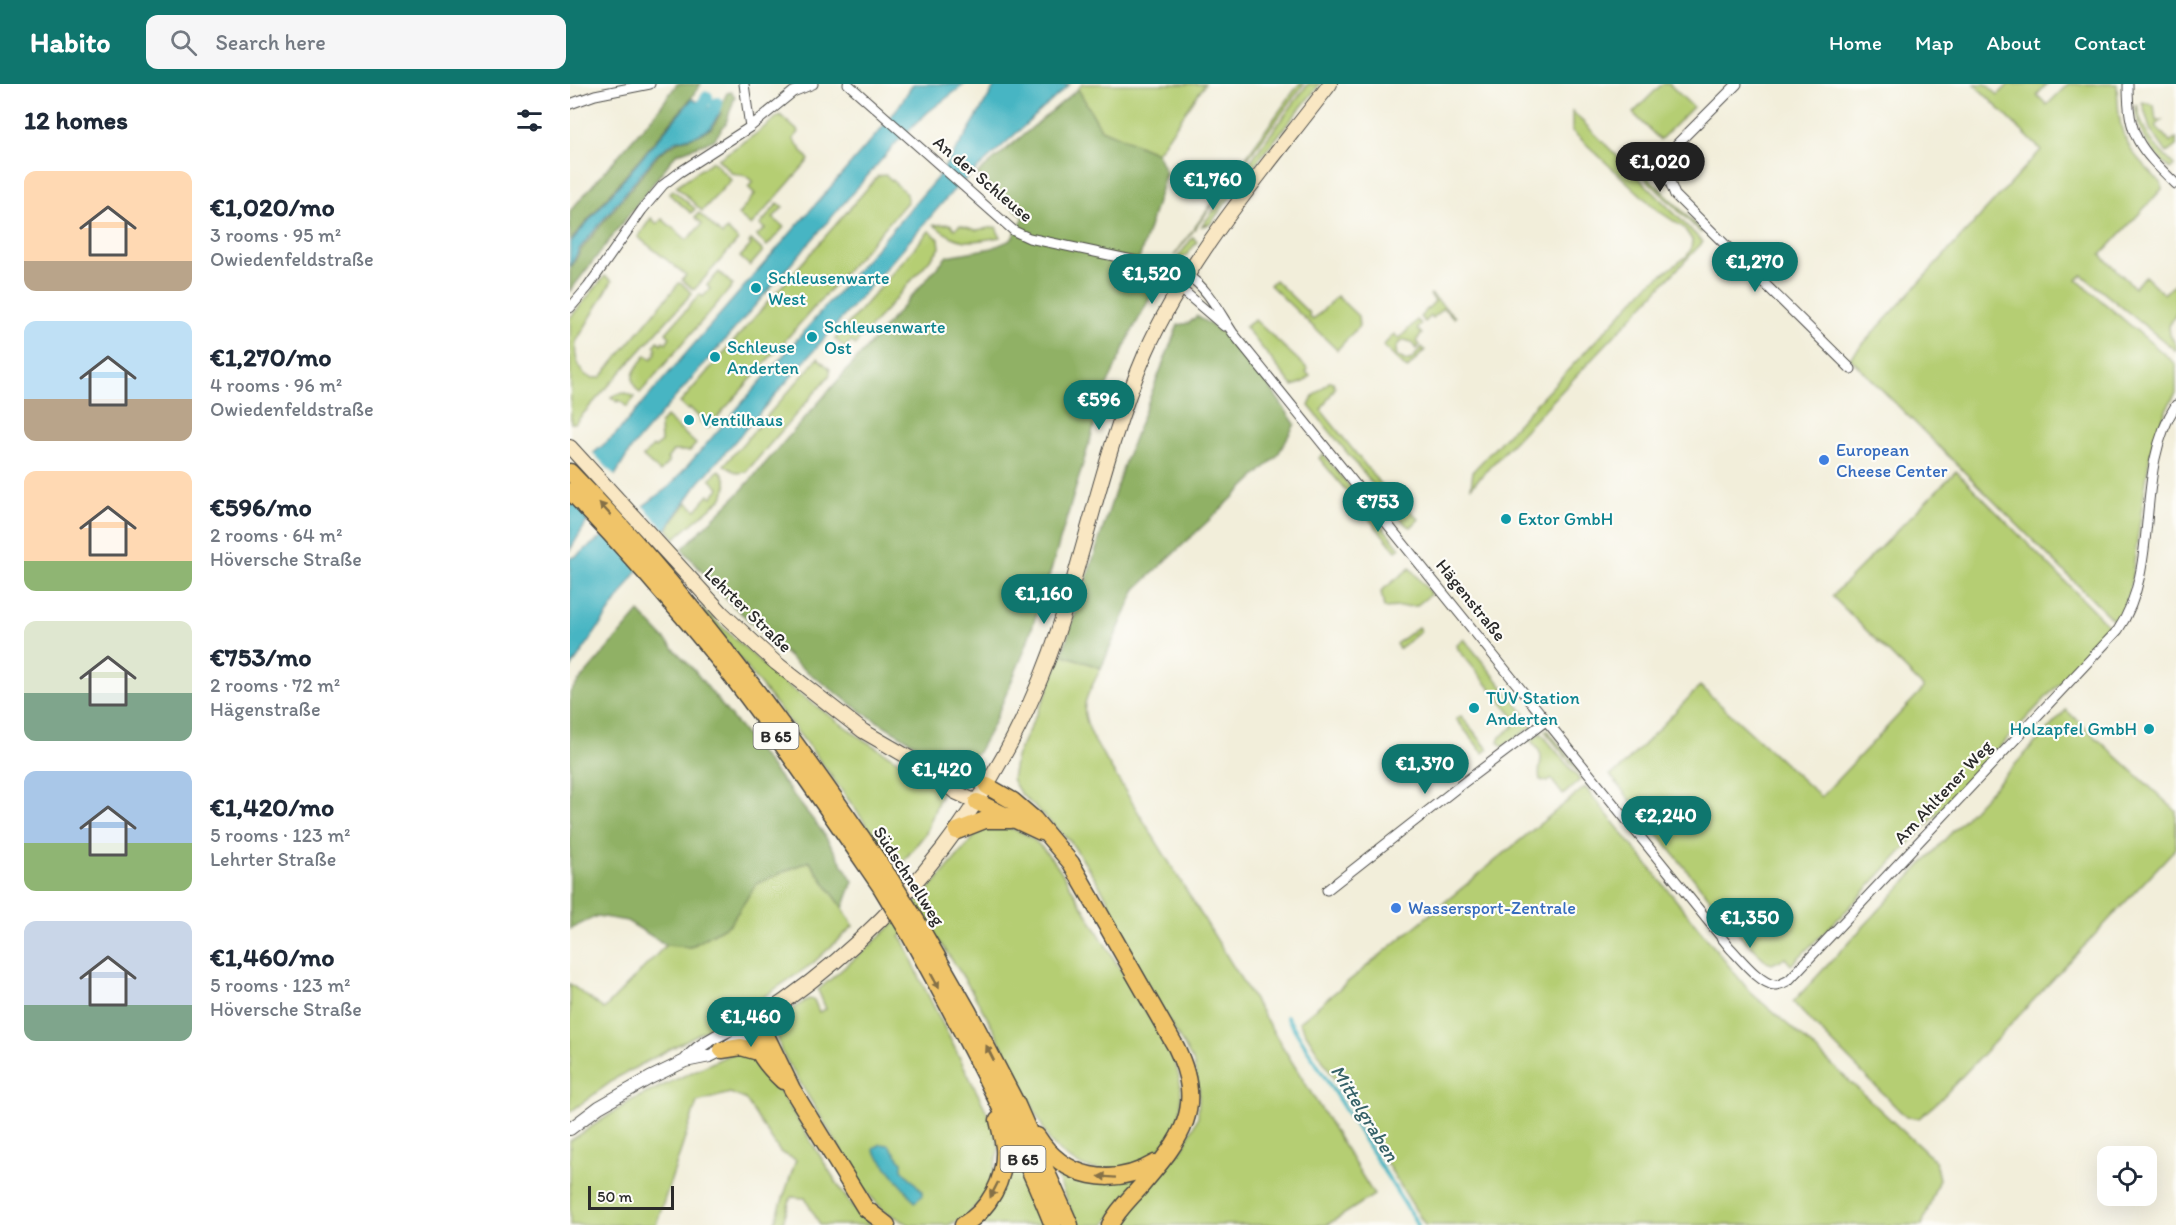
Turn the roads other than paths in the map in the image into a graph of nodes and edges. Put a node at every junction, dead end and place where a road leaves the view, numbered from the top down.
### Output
1 (650, 84) edge
2 (744, 84) edge
3 (813, 84) edge
4 (1330, 84) edge
5 (1737, 84) edge
6 (2127, 84) edge
7 (849, 85) edge
8 (570, 104) edge
9 (750, 127) junction
10 (2176, 184) edge
11 (1188, 276) junction
12 (1181, 289) junction
13 (570, 308) edge
14 (1233, 333) junction
15 (1851, 369) dead end
16 (2176, 405) edge
17 (570, 447) edge
18 (570, 472) edge
19 (570, 491) edge
20 (673, 582) junction
21 (1547, 720) junction
22 (927, 768) junction
23 (987, 786) junction
24 (977, 802) junction
25 (1014, 820) junction
26 (957, 831) junction
27 (1048, 836) junction
28 (1327, 890) dead end
29 (911, 925) junction
30 (1776, 985) joint
31 (758, 1019) junction
32 (722, 1050) junction
33 (758, 1052) junction
34 (685, 1061) junction
35 (792, 1089) junction
36 (993, 1092) junction
37 (1017, 1105) junction
38 (570, 1129) edge
39 (1161, 1160) junction
40 (886, 1225) edge
41 (963, 1225) edge
42 (1053, 1225) edge
43 (1070, 1225) edge
44 (1110, 1225) edge

1 - 8 street
2 - 9 street
3 - 9 street
4 - 11 main road
5 - 15 street
6 - 10 street
7 - 11 street, An der Schleuse
9 - 13 street
11 - 12 main road
11 - 14 street, Hägenstraße
12 - 14 street, Hägenstraße
12 - 23 main road
14 - 21 street, Hägenstraße
16 - 30 street, Am Ahltener Weg
17 - 20 main road, Lehrter Straße
20 -> 18 highway, Südschnellweg / B 65
19 - 20 highway, Südschnellweg / B 65
20 - 22 main road, Lehrter Straße
20 - 29 highway, Südschnellweg / B 65, bridge
21 - 28 street
21 - 30 street, Hägenstraße
22 - 23 main road, Lehrter Straße
22 - 24 main road, Lehrter Straße
23 - 24 main road
23 - 27 highway
24 - 25 highway
24 - 26 main road
25 - 26 highway
25 - 27 highway
26 - 31 main road
27 - 39 highway
29 -> 36 highway, Südschnellweg / B 65
37 -> 29 highway, Südschnellweg / B 65
31 - 32 street
31 - 33 highway
31 - 34 street
31 - 35 highway
32 - 33 highway
32 - 34 street
33 - 35 highway
34 - 38 street
35 - 40 highway
36 -> 41 highway
36 - 42 highway, Südschnellweg / B 65
39 -> 37 highway
37 - 43 highway, Südschnellweg / B 65
39 - 44 highway

